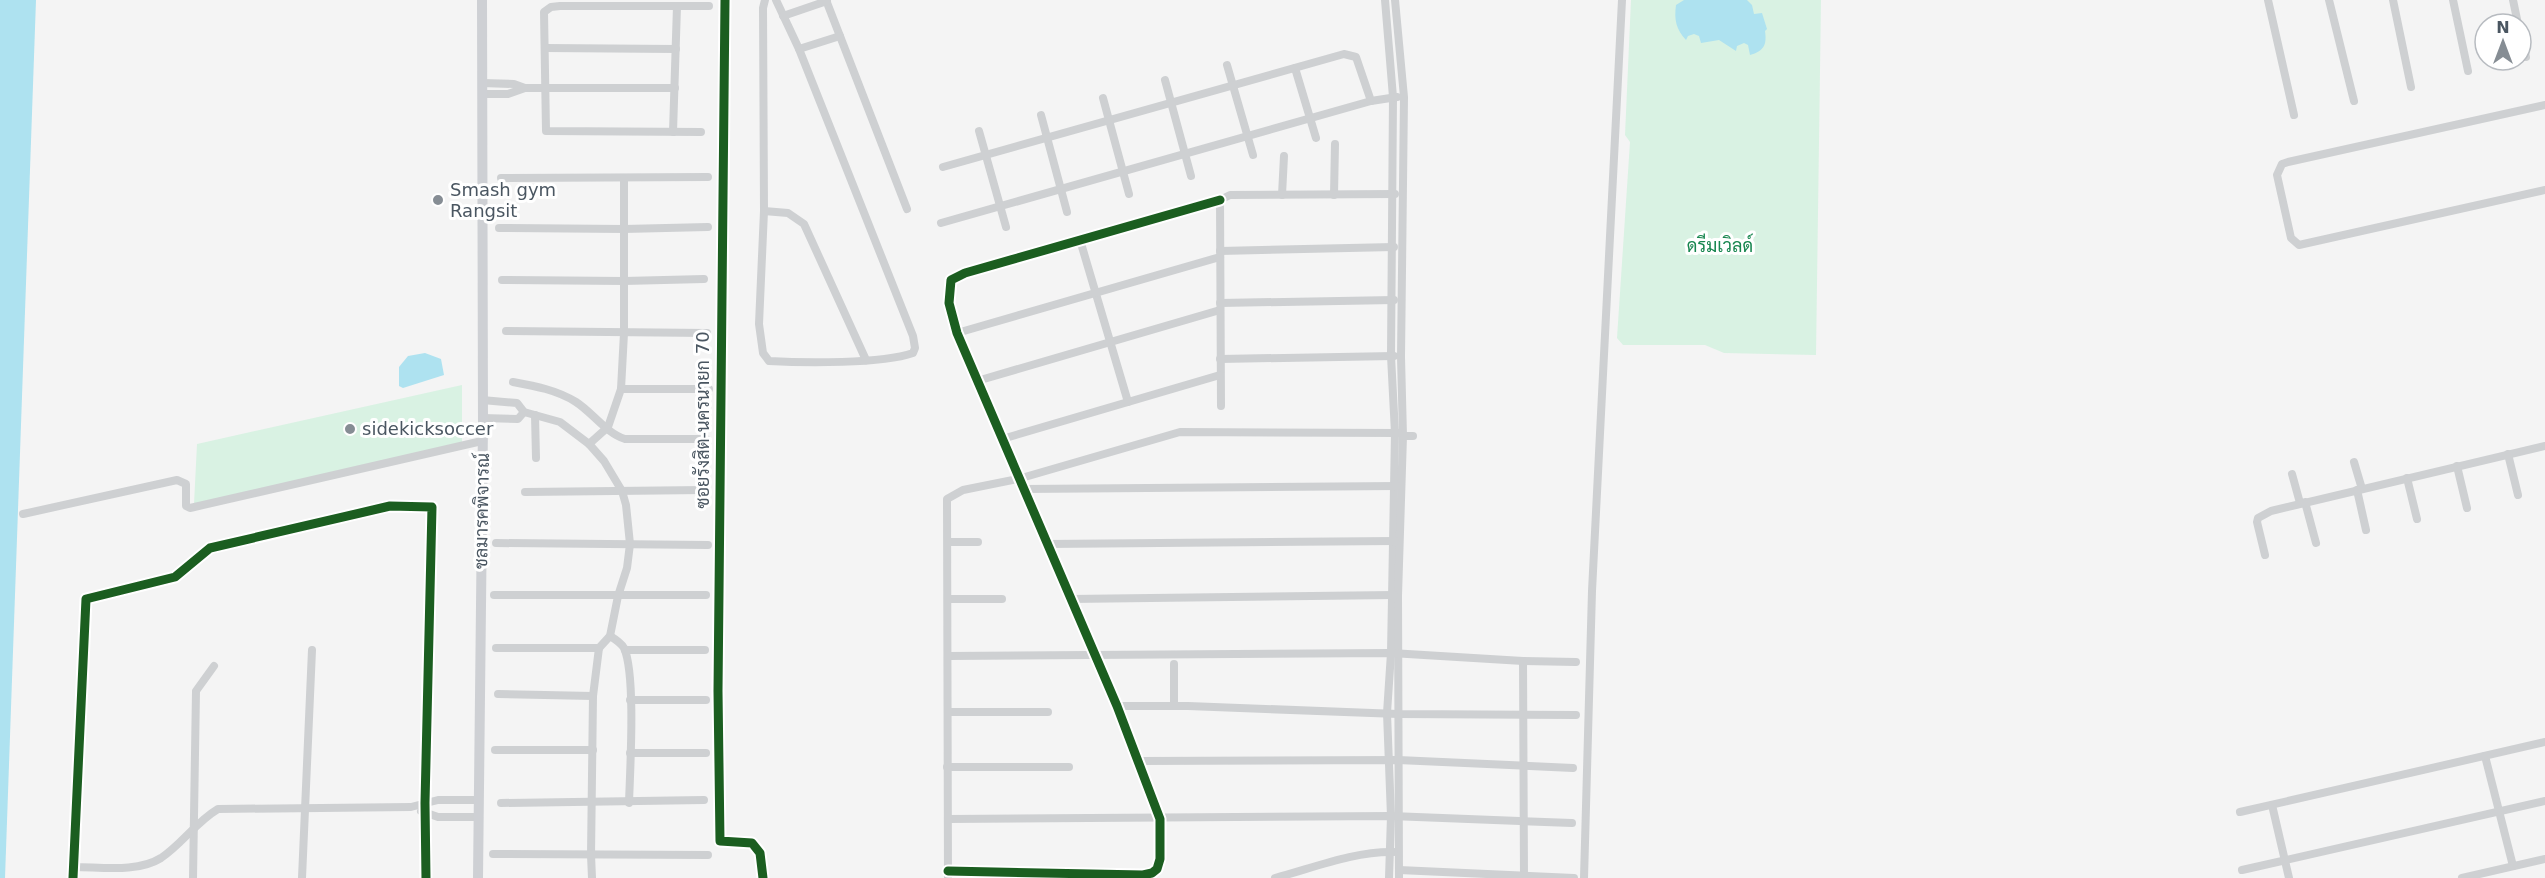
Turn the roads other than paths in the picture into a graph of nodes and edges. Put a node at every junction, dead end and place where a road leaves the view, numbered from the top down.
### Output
1 (482, 0) edge
2 (725, 0) edge
3 (765, 0) edge
4 (776, 0) edge
5 (826, 0) edge
6 (1385, 0) edge
7 (1395, 0) edge
8 (1622, 0) edge
9 (2268, 0) edge
10 (2329, 0) edge
11 (2393, 0) edge
12 (2453, 0) edge
13 (677, 6) junction
14 (709, 6) dead end
15 (783, 16) junction
16 (840, 36) junction
17 (544, 48) junction
18 (676, 49) junction
19 (799, 49) junction
20 (1227, 65) dead end
21 (1296, 68) junction
22 (2468, 71) dead end
23 (1165, 80) dead end
24 (1233, 86) junction
25 (2411, 87) dead end
26 (545, 88) junction
27 (675, 88) junction
28 (482, 89) junction
29 (1404, 97) junction
30 (1103, 98) dead end
31 (1393, 98) junction
32 (1371, 101) junction
33 (2354, 101) dead end
34 (1171, 103) junction
35 (2545, 105) edge
36 (1041, 115) dead end
37 (2294, 115) dead end
38 (1310, 119) junction
39 (1109, 120) junction
40 (979, 131) dead end
41 (674, 132) junction
42 (701, 132) dead end
43 (1248, 137) junction
44 (1048, 138) junction
45 (1316, 138) dead end
46 (1335, 144) dead end
47 (986, 155) junction
48 (1186, 155) junction
49 (1253, 155) dead end
50 (1284, 156) dead end
51 (943, 167) dead end
52 (1124, 172) junction
53 (1191, 176) dead end
54 (708, 177) dead end
55 (501, 178) dead end
56 (624, 179) junction
57 (1062, 189) junction
58 (2545, 190) edge
59 (1129, 194) dead end
60 (1392, 194) junction
61 (1402, 194) junction
62 (1282, 195) junction
63 (1334, 195) junction
64 (1220, 200) junction
65 (1000, 206) junction
66 (907, 209) dead end
67 (764, 211) junction
68 (1067, 212) dead end
69 (941, 223) dead end
70 (1006, 226) dead end
71 (708, 227) dead end
72 (499, 228) dead end
73 (624, 230) junction
74 (1080, 240) junction
75 (1392, 247) junction
76 (1402, 247) junction
77 (1220, 254) junction
78 (705, 279) dead end
79 (502, 280) dead end
80 (624, 281) junction
81 (1096, 293) junction
82 (1392, 300) junction
83 (1402, 300) junction
84 (1220, 307) junction
85 (506, 331) dead end
86 (624, 333) junction
87 (707, 333) dead end
88 (957, 333) junction
89 (1110, 342) junction
90 (1391, 356) junction
91 (1401, 357) junction
92 (1220, 359) junction
93 (866, 360) junction
94 (1220, 375) junction
95 (977, 381) junction
96 (513, 382) dead end
97 (621, 389) junction
98 (709, 389) dead end
99 (482, 400) junction
100 (1128, 402) junction
101 (1221, 406) dead end
102 (524, 412) junction
103 (535, 415) junction
104 (482, 418) junction
105 (608, 427) junction
106 (1400, 434) junction
107 (1413, 436) dead end
108 (706, 439) dead end
109 (1002, 439) junction
110 (482, 441) junction
111 (589, 444) junction
112 (2545, 446) edge
113 (2508, 454) junction
114 (536, 458) dead end
115 (2354, 462) dead end
116 (2457, 466) junction
117 (2292, 474) dead end
118 (2407, 478) junction
119 (1018, 479) junction
120 (1397, 486) junction
121 (1023, 489) junction
122 (704, 490) dead end
123 (2359, 490) junction
124 (622, 491) junction
125 (525, 492) dead end
126 (2518, 495) dead end
127 (2302, 503) junction
128 (2467, 508) dead end
129 (23, 514) dead end
130 (2417, 519) dead end
131 (2366, 530) dead end
132 (1396, 541) junction
133 (948, 542) junction
134 (978, 542) dead end
135 (496, 543) dead end
136 (2316, 543) dead end
137 (630, 544) junction
138 (1047, 544) junction
139 (708, 545) dead end
140 (2265, 555) dead end
141 (494, 595) dead end
142 (706, 595) dead end
143 (618, 596) junction
144 (1395, 596) junction
145 (948, 599) junction
146 (1002, 599) dead end
147 (1070, 599) junction
148 (610, 636) junction
149 (496, 648) dead end
150 (599, 648) junction
151 (312, 650) dead end
152 (625, 650) junction
153 (705, 650) dead end
154 (1395, 653) junction
155 (1093, 654) junction
156 (948, 656) junction
157 (1523, 661) junction
158 (1576, 662) dead end
159 (1174, 664) dead end
160 (214, 666) dead end
161 (498, 694) dead end
162 (592, 696) junction
163 (630, 700) junction
164 (706, 700) dead end
165 (1117, 706) junction
166 (1174, 706) junction
167 (948, 712) junction
168 (1048, 712) dead end
169 (1387, 713) junction
170 (1398, 714) junction
171 (1523, 714) junction
172 (1576, 715) dead end
173 (2545, 742) edge
174 (495, 750) dead end
175 (593, 750) junction
176 (630, 753) junction
177 (706, 753) dead end
178 (2485, 756) junction
179 (1393, 760) junction
180 (1139, 761) junction
181 (1523, 766) junction
182 (947, 767) junction
183 (1069, 767) dead end
184 (1574, 768) dead end
185 (479, 800) junction
186 (704, 800) dead end
187 (2545, 801) edge
188 (424, 803) junction
189 (501, 803) dead end
190 (592, 803) junction
191 (629, 803) junction
192 (2272, 805) junction
193 (411, 807) junction
194 (306, 808) junction
195 (2240, 812) dead end
196 (2499, 812) junction
197 (425, 813) junction
198 (1394, 816) junction
199 (479, 817) junction
200 (948, 819) junction
201 (1160, 819) junction
202 (1524, 821) junction
203 (1572, 823) dead end
204 (195, 826) junction
205 (1394, 852) junction
206 (493, 854) dead end
207 (591, 855) junction
208 (708, 855) dead end
209 (2545, 859) edge
210 (2285, 861) junction
211 (2513, 866) junction
212 (74, 867) junction
213 (2242, 870) dead end
214 (1399, 874) edge
215 (948, 875) edge
216 (1524, 876) edge
217 (73, 878) edge
218 (193, 878) edge
219 (302, 878) edge
220 (426, 878) edge
221 (478, 878) edge
222 (592, 878) edge
223 (764, 878) edge
224 (1275, 878) edge
225 (1389, 878) edge
226 (1574, 878) edge
227 (1584, 878) edge
228 (2289, 878) edge
229 (2462, 878) edge

1 - 28 street, ชลมารคพิจารณ์
2 - 223 street, ซอยรังสิต-นครนายก 70
3 - 67 street
4 - 15 street
5 - 15 street
5 - 16 street
6 - 31 street
7 - 29 street
8 - 227 street
9 - 37 street
10 - 33 street
11 - 25 street
12 - 22 street
13 - 14 street
13 - 17 street
13 - 18 street
15 - 19 street
16 - 19 street
16 - 66 street
17 - 18 street
17 - 26 street
18 - 27 street
19 - 93 street
20 - 24 street
21 - 24 street
21 - 32 street
21 - 38 street
23 - 34 street
24 - 34 street
24 - 43 street
26 - 27 street
26 - 28 street
26 - 41 street
27 - 41 street
28 - 99 street, ชลมารคพิจารณ์
29 - 31 street
29 - 61 street
30 - 39 street
31 - 32 street
31 - 60 street
32 - 38 street
34 - 39 street
34 - 48 street
35 - 58 street
36 - 44 street
38 - 43 street
38 - 45 street
39 - 44 street
39 - 52 street
40 - 47 street
41 - 42 street
43 - 48 street
43 - 49 street
44 - 47 street
44 - 57 street
46 - 63 street
47 - 51 street
47 - 65 street
48 - 52 street
48 - 53 street
50 - 62 street
52 - 57 street
52 - 59 street
54 - 56 street
55 - 56 street
56 - 73 street
57 - 65 street
57 - 68 street
60 - 61 street
60 - 63 street
60 - 75 street
61 - 76 street
62 - 63 street
62 - 64 street
64 - 74 street
64 - 77 street
65 - 69 street
65 - 70 street
67 - 93 street
67 - 93 street
71 - 73 street
72 - 73 street
73 - 80 street
74 - 81 street
74 - 88 street
75 - 76 street
75 - 77 street
75 - 82 street
76 - 83 street
77 - 81 street
77 - 84 street
78 - 80 street
79 - 80 street
80 - 86 street
81 - 88 street
81 - 89 street
82 - 83 street
82 - 84 street
82 - 90 street
83 - 91 street
84 - 89 street
84 - 92 street
85 - 86 street
86 - 87 street
86 - 97 street
88 - 95 street
89 - 95 street
89 - 100 street
90 - 91 street
90 - 92 street
90 - 106 street
91 - 106 street
92 - 94 street
94 - 100 street
94 - 101 street
95 - 109 street
96 - 105 street
97 - 98 street
97 - 105 street
99 - 102 street
99 - 104 street, ชลมารคพิจารณ์
100 - 109 street
102 - 103 street
102 - 104 street
103 - 111 street
103 - 114 street
104 - 110 street, ชลมารคพิจารณ์
105 - 108 street
105 - 111 street
106 - 107 street
106 - 119 street
106 - 120 street
109 - 119 street
110 - 129 street
110 - 185 street, ชลมารคพิจารณ์
111 - 124 street
112 - 113 street
113 - 116 street
113 - 126 street
115 - 123 street
116 - 118 street
116 - 128 street
117 - 127 street
118 - 123 street
118 - 130 street
119 - 121 street
119 - 133 street
120 - 121 street
120 - 132 street
121 - 138 street
122 - 124 street
123 - 127 street
123 - 131 street
124 - 125 street
124 - 137 street
127 - 136 street
127 - 140 street
132 - 138 street
132 - 144 street
133 - 134 street
133 - 145 street
135 - 137 street
137 - 139 street
137 - 143 street
138 - 147 street
141 - 143 street
142 - 143 street
143 - 148 street
144 - 147 street
144 - 154 street
145 - 146 street
145 - 156 street
147 - 155 street
148 - 150 street
148 - 152 street
149 - 150 street
150 - 162 street
151 - 194 street
152 - 153 street
152 - 163 street
154 - 155 street
154 - 157 street
154 - 169 street
154 - 170 street
155 - 156 street
155 - 165 street
156 - 167 street
157 - 158 street
157 - 171 street
159 - 166 street
160 - 204 street
161 - 162 street
162 - 175 street
163 - 164 street
163 - 176 street
165 - 166 street
165 - 180 street
166 - 169 street
167 - 168 street
167 - 182 street
169 - 170 street
169 - 179 street
170 - 171 street
170 - 179 street
171 - 172 street
171 - 181 street
173 - 178 street
174 - 175 street
175 - 190 street
176 - 177 street
176 - 191 street
178 - 192 street
178 - 196 street
179 - 180 street
179 - 181 street
179 - 198 street
180 - 201 street
181 - 184 street
181 - 202 street
182 - 183 street
182 - 200 street
185 - 188 street
185 - 199 street, ชลมารคพิจารณ์
186 - 191 street
187 - 196 street
188 - 193 street
188 - 197 street
188 - 212 street
189 - 190 street
190 - 191 street
190 - 207 street
192 - 195 street
192 - 210 street
193 - 194 street
193 - 197 street
194 - 204 street
194 - 219 street
196 - 210 street
196 - 211 street
197 - 199 street
197 - 220 street
198 - 201 street
198 - 202 street
198 - 205 street
199 - 221 street, ชลมารคพิจารณ์
200 - 201 street
200 - 215 street
201 - 215 street
202 - 203 street
202 - 216 street
204 - 212 street
204 - 218 street
205 - 214 street
205 - 224 street
205 - 225 street
206 - 207 street
207 - 208 street
207 - 222 street
209 - 211 street
210 - 213 street
210 - 228 street
211 - 229 street
212 - 217 street
214 - 216 street
216 - 226 street

